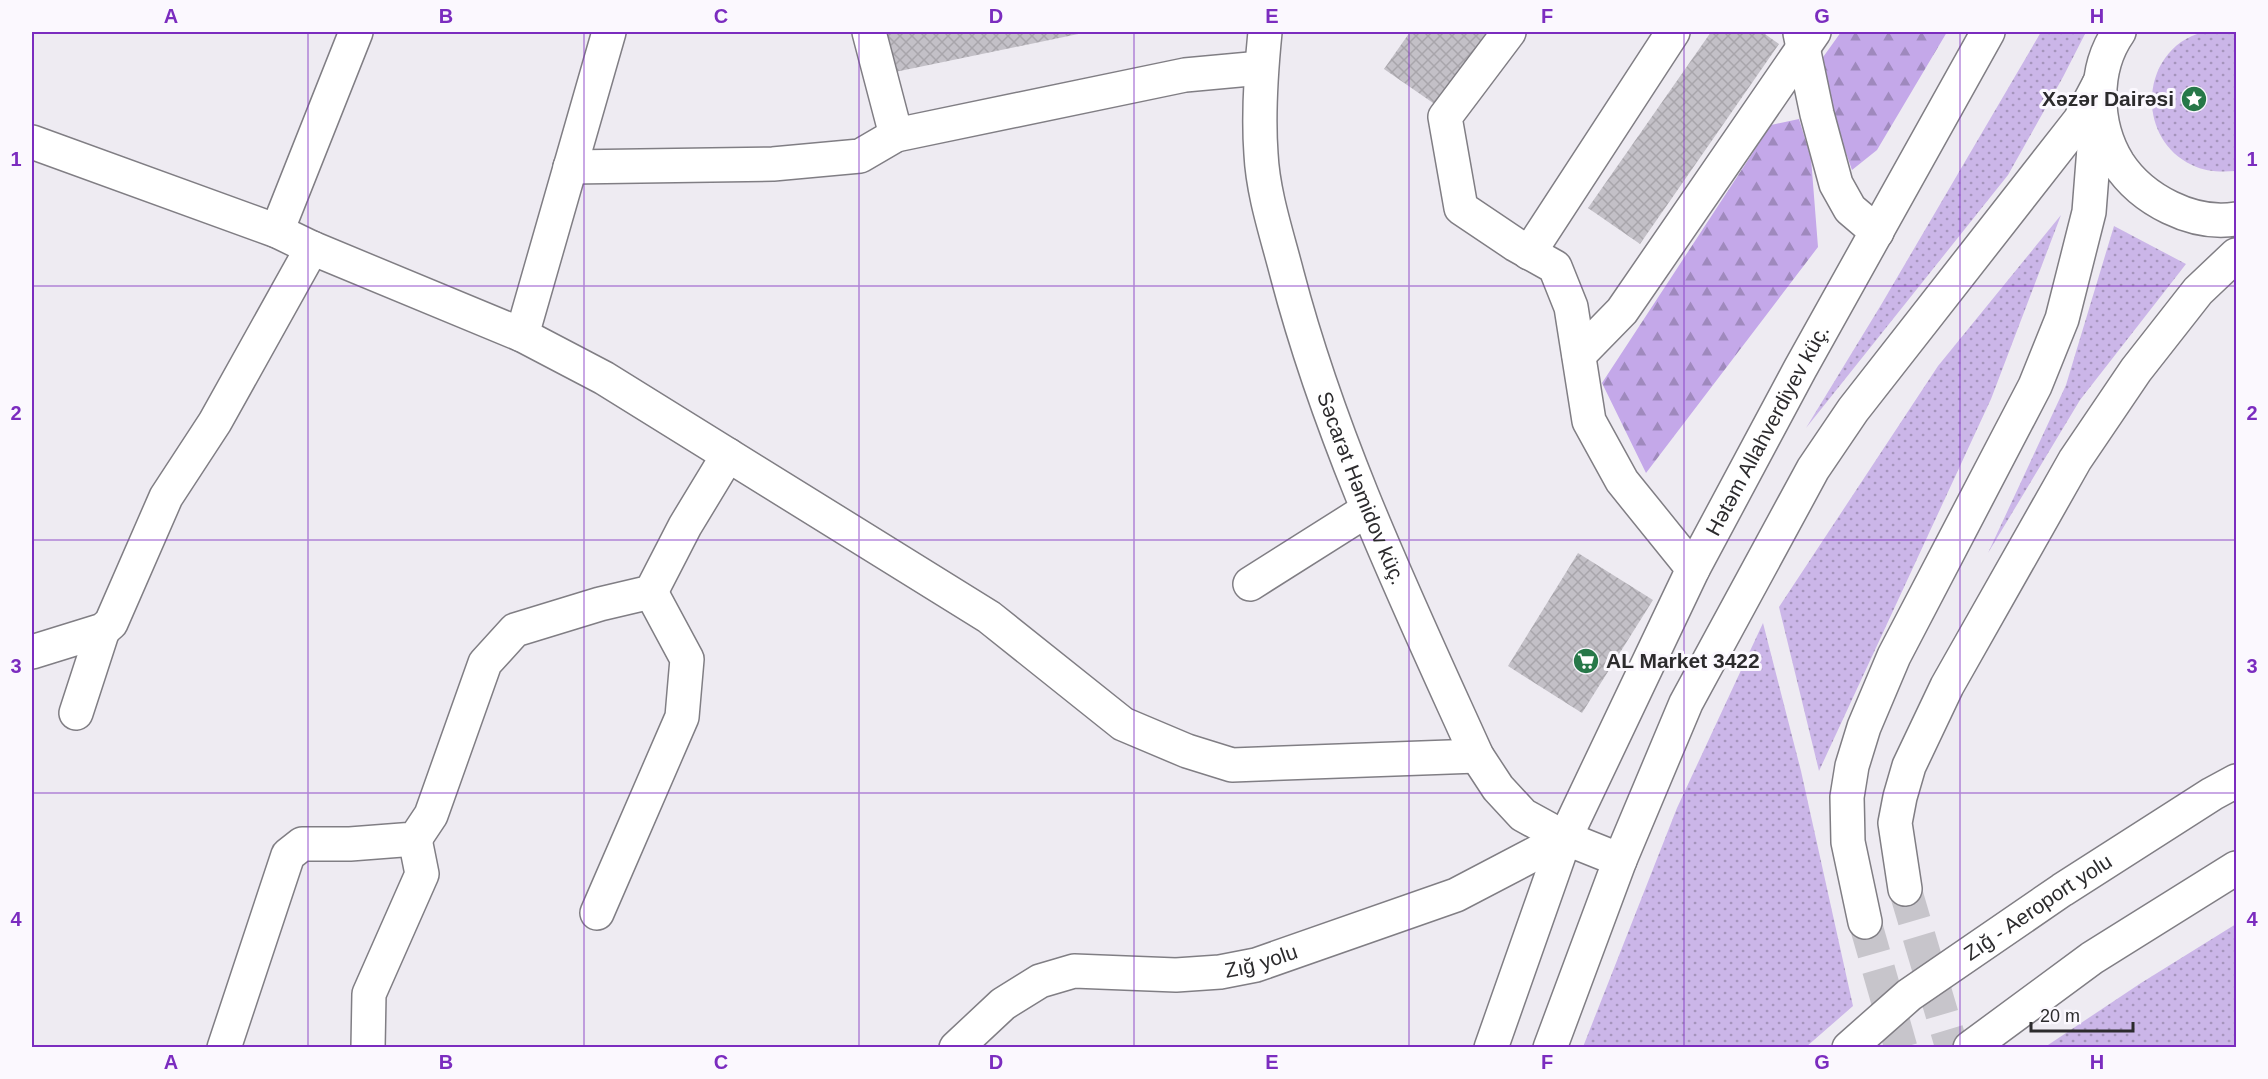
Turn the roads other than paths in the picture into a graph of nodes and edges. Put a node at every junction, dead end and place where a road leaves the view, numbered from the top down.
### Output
1 (356, 32) edge
2 (609, 32) edge
3 (869, 32) edge
4 (1265, 32) edge
5 (1509, 32) edge
6 (1673, 32) edge
7 (1988, 32) edge
8 (2118, 32) edge
9 (1806, 36) edge
10 (1261, 68) junction
11 (2099, 84) junction
12 (896, 135) junction
13 (32, 142) edge
14 (570, 167) junction
15 (2236, 219) edge
16 (277, 231) junction
17 (1877, 232) junction
18 (312, 248) junction
19 (1529, 253) junction
20 (2236, 255) edge
21 (522, 335) junction
22 (1579, 355) junction
23 (728, 455) junction
24 (1367, 510) junction
25 (1693, 569) junction
26 (1250, 584) dead end
27 (651, 592) junction
28 (103, 630) junction
29 (32, 652) edge
30 (76, 713) dead end
31 (1477, 756) junction
32 (2236, 781) edge
33 (1565, 838) junction
34 (415, 839) junction
35 (1620, 860) junction
36 (2236, 868) edge
37 (1905, 890) tunnel mouth
38 (597, 913) dead end
39 (1865, 922) tunnel mouth
40 (224, 1047) edge
41 (368, 1047) edge
42 (956, 1047) edge
43 (1491, 1047) edge
44 (1550, 1047) edge
45 (1849, 1047) edge
46 (1970, 1047) edge

1 - 16 main road
2 - 14 main road
3 - 12 main road
4 - 10 main road, Səcarət Həmidov küç.
5 - 19 main road
6 - 19 main road
7 - 17 main road, Hətəm Allahverdiyev küç.
8 - 11 main road
9 - 17 main road
9 - 22 main road
10 - 12 main road
10 - 24 main road, Səcarət Həmidov küç.
11 - 15 main road
11 - 35 main road
11 - 39 main road
12 - 14 main road
13 - 16 main road
14 - 21 main road
16 - 18 main road
17 - 25 main road, Hətəm Allahverdiyev küç.
18 - 21 main road
18 - 28 main road
19 - 22 main road
20 - 37 main road
21 - 23 main road
22 - 25 main road
23 - 27 main road
23 - 31 main road
24 - 26 main road
24 - 31 main road, Səcarət Həmidov küç.
25 - 33 main road, Hətəm Allahverdiyev küç.
27 - 34 main road
27 - 38 main road
28 - 29 main road
28 - 30 main road
31 - 33 main road, Səcarət Həmidov küç.
32 - 45 main road, Zığ - Aeroport yolu
33 - 35 main road, Səcarət Həmidov küç.
33 - 42 main road, Zığ yolu
33 - 43 main road, Hətəm Allahverdiyev küç.
34 - 40 main road
34 - 41 main road
35 - 44 main road
36 - 46 main road

